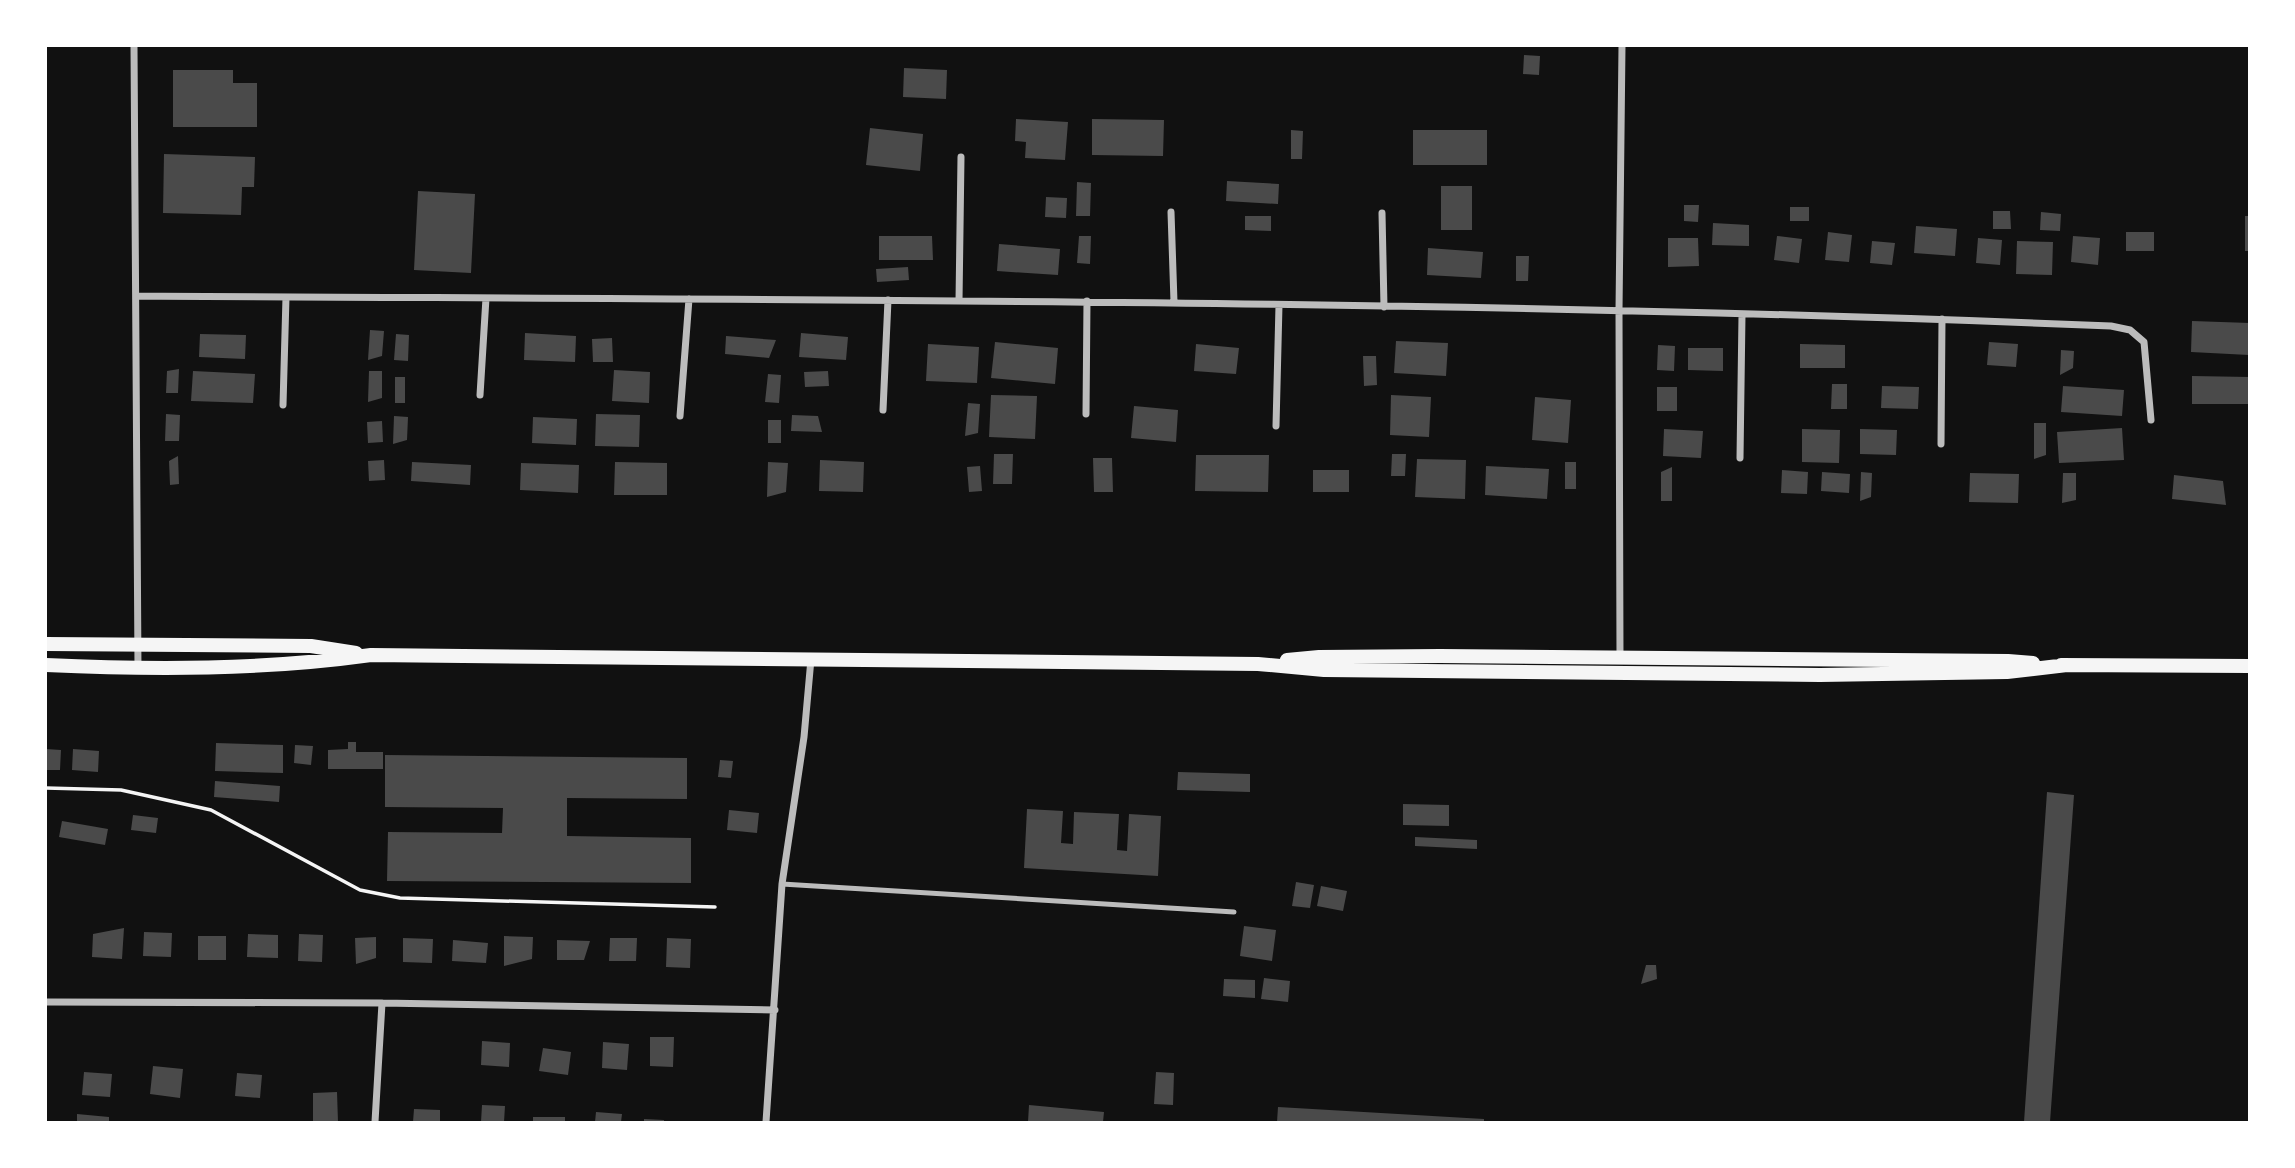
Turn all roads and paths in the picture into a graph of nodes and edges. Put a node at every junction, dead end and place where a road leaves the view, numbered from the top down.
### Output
1 (134, 46) edge
2 (1622, 46) edge
3 (961, 157) dead end
4 (1171, 212) dead end
5 (1382, 213) dead end
6 (136, 296) junction
7 (286, 297) junction
8 (486, 298) junction
9 (689, 299) junction
10 (888, 300) junction
11 (959, 301) junction
12 (1087, 301) junction
13 (1174, 302) junction
14 (1279, 305) junction
15 (1384, 307) junction
16 (1619, 311) junction
17 (1742, 315) junction
18 (1942, 319) junction
19 (480, 395) dead end
20 (283, 405) dead end
21 (883, 410) dead end
22 (1086, 414) dead end
23 (680, 415) dead end
24 (2151, 420) dead end
25 (1276, 426) dead end
26 (1941, 444) dead end
27 (1740, 458) dead end
28 (46, 644) edge
29 (137, 645) junction
30 (371, 655) junction
31 (811, 658) junction
32 (1620, 659) junction
33 (1258, 664) junction
34 (2067, 665) junction
35 (46, 666) edge
36 (2249, 666) edge
37 (138, 668) junction
38 (1621, 674) junction
39 (46, 788) edge
40 (782, 884) junction
41 (715, 907) dead end
42 (1234, 912) dead end
43 (46, 1002) edge
44 (382, 1003) junction
45 (775, 1010) junction
46 (375, 1122) edge
47 (766, 1122) edge

1 - 6 street
2 - 16 street
3 - 11 street
4 - 13 street
5 - 15 street
6 - 7 street
6 - 29 street
7 - 8 street
7 - 20 street
8 - 9 street
8 - 19 street
9 - 10 street
9 - 23 street
10 - 11 street
10 - 21 street
11 - 12 street
12 - 13 street
12 - 22 street
13 - 14 street
14 - 15 street
14 - 25 street
15 - 16 street
16 - 17 street
16 - 32 street
17 - 18 street
17 - 27 street
18 - 24 street
18 - 26 street
28 - 29 main road
29 - 30 main road
29 - 37 street
30 - 31 main road
30 - 37 main road
31 - 33 main road
31 - 40 street
32 - 33 main road
32 - 34 main road
32 - 38 street
33 - 38 main road
34 - 36 main road
34 - 38 main road
35 - 37 main road
39 - 41 path
40 - 42 lane
40 - 45 street
43 - 44 street
44 - 45 street
44 - 46 street
45 - 47 street

